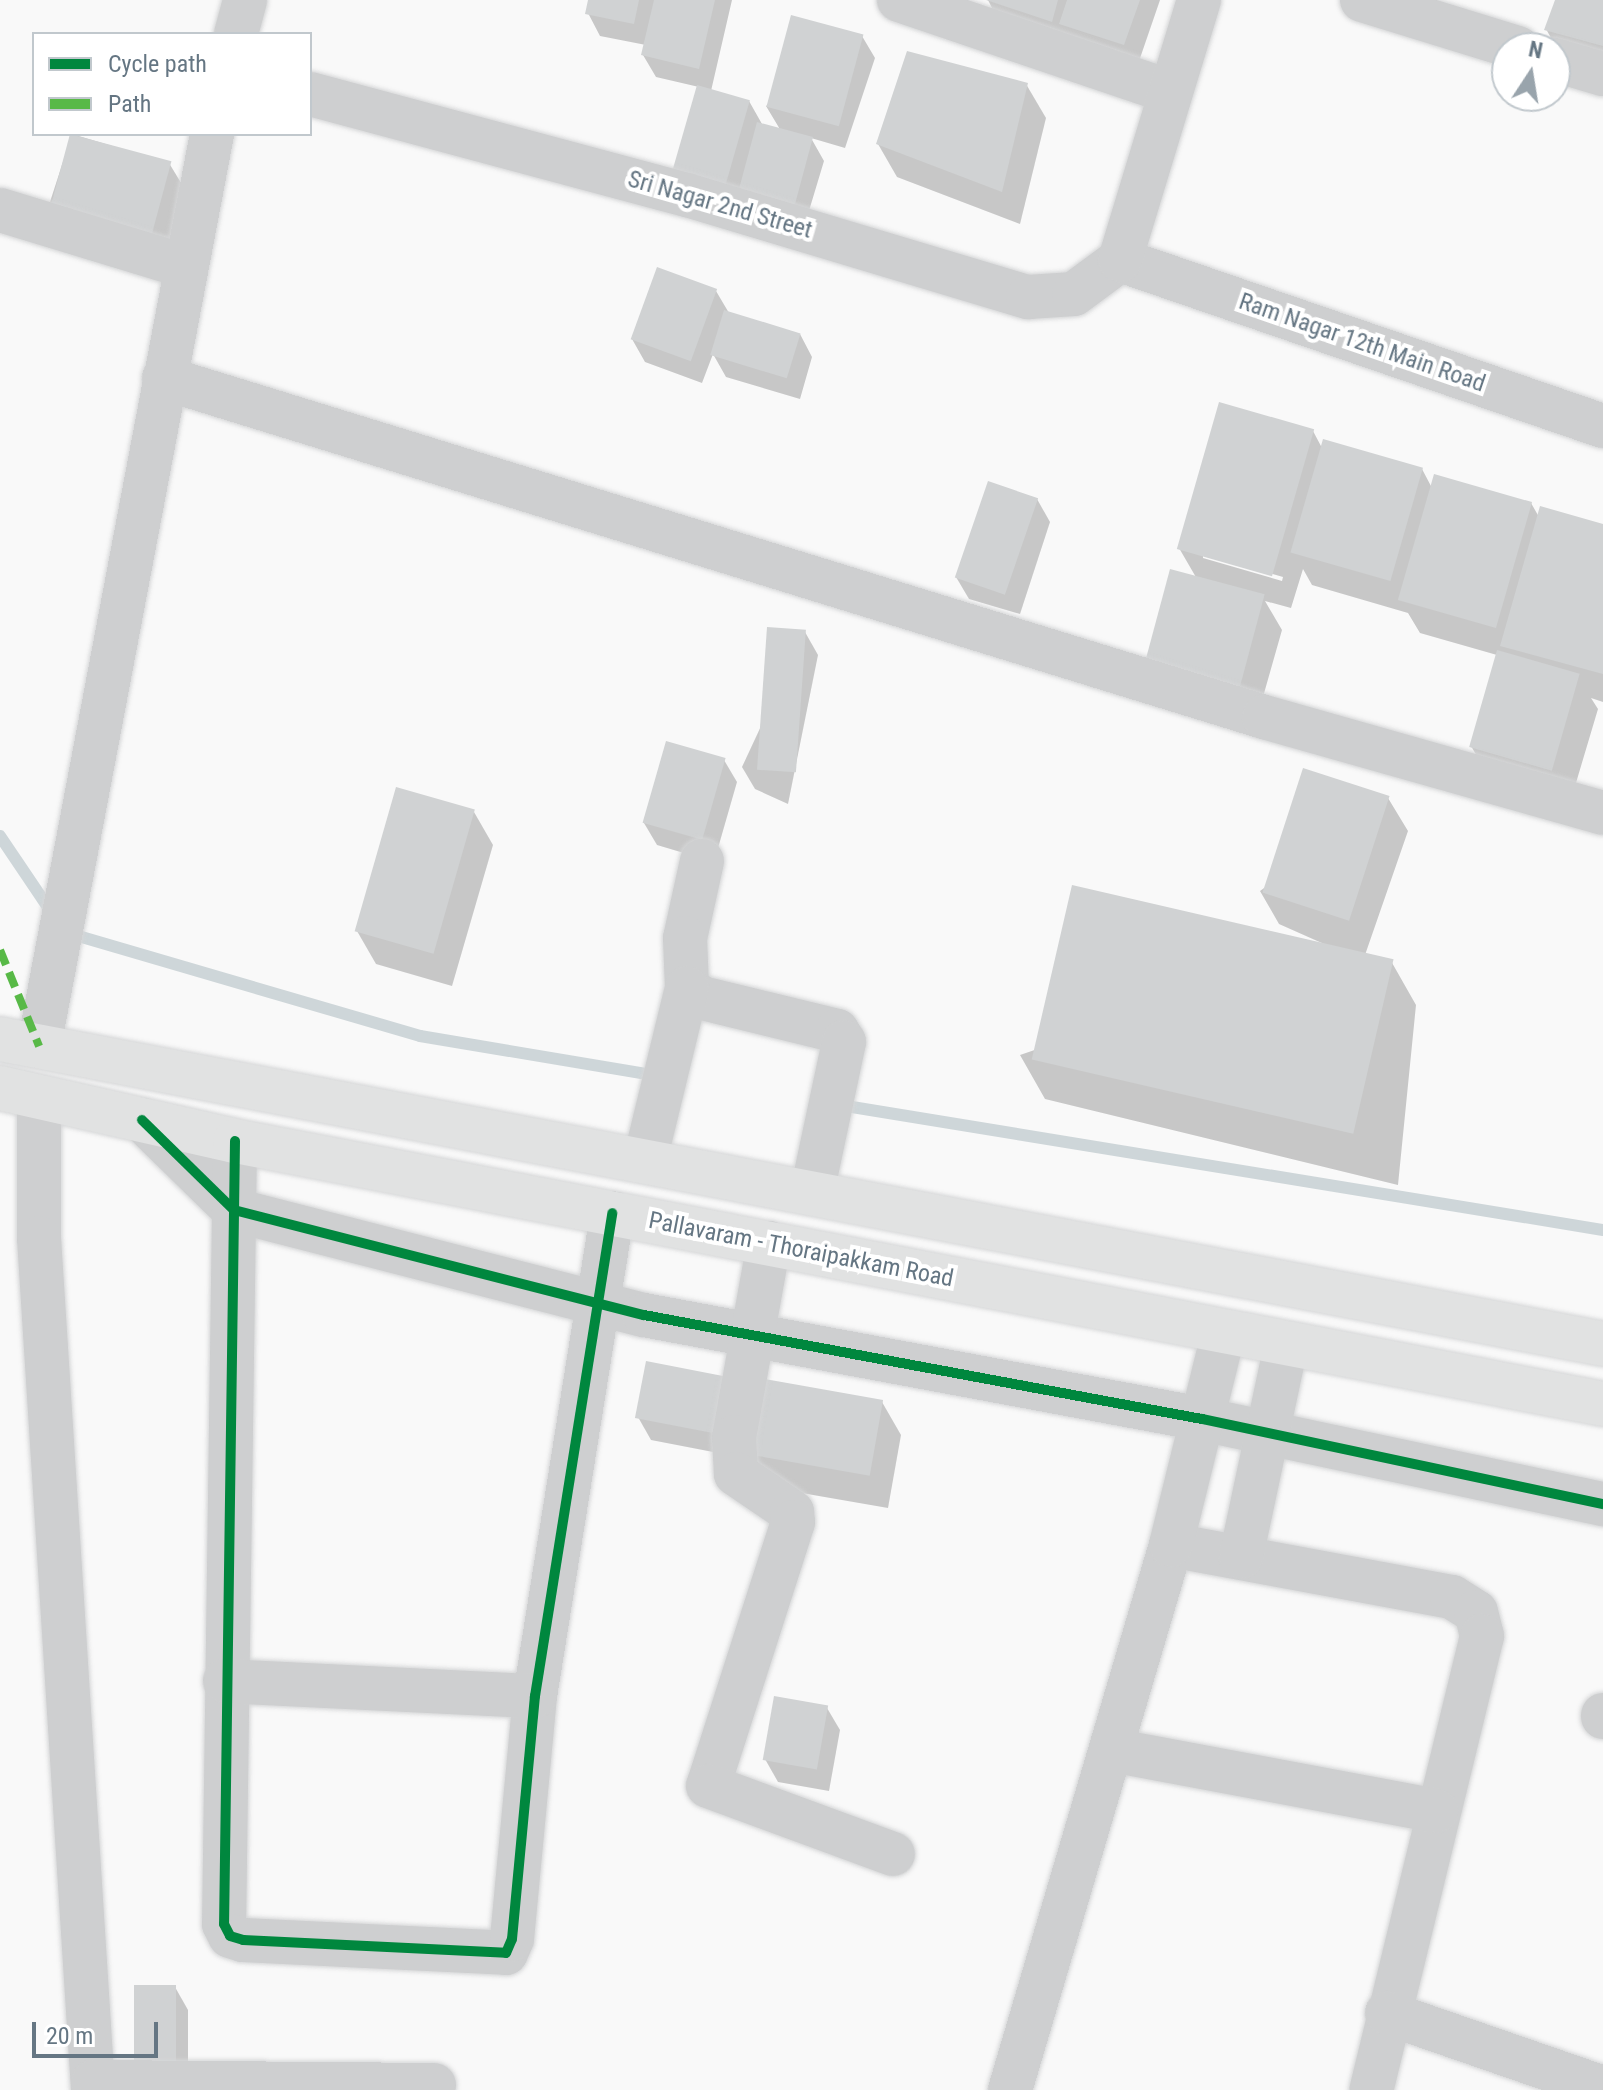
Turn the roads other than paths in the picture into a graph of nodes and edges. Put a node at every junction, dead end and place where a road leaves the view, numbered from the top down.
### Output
1 (245, 0) edge
2 (899, 0) edge
3 (1199, 0) edge
4 (1362, 0) edge
5 (237, 32) edge
6 (1491, 40) edge
7 (1571, 65) edge
8 (1603, 74) edge
9 (1168, 91) junction
10 (312, 95) edge
11 (212, 136) edge
12 (0, 210) edge
13 (1120, 260) junction
14 (184, 266) junction
15 (164, 378) junction
16 (1603, 426) edge
17 (1603, 813) edge
18 (702, 861) dead end
19 (687, 988) junction
20 (20, 1042) edge
21 (19, 1092) edge
22 (142, 1120) junction
23 (235, 1141) junction
24 (645, 1160) junction
25 (812, 1193) junction
26 (234, 1210) junction
27 (612, 1213) junction
28 (769, 1243) junction
29 (596, 1300) junction
30 (1223, 1335) junction
31 (752, 1336) junction
32 (1603, 1344) edge
33 (1286, 1346) junction
34 (1603, 1404) edge
35 (1202, 1419) junction
36 (1268, 1433) junction
37 (1603, 1504) edge
38 (1171, 1545) junction
39 (1241, 1557) junction
40 (225, 1681) junction
41 (535, 1696) junction
42 (1111, 1750) junction
43 (1436, 1811) junction
44 (893, 1854) dead end
45 (1387, 2013) junction
46 (434, 2085) dead end
47 (93, 2086) edge
48 (1603, 2088) edge
49 (1010, 2090) edge
50 (1371, 2090) edge

1 - 5 street
2 - 9 street
3 - 9 street
4 - 6 street
7 - 8 street
9 - 13 street
10 - 13 street, Sri Nagar 2nd Street
11 - 14 street
12 - 14 street
13 - 16 street, Ram Nagar 12th Main Road
14 - 15 street
15 - 17 street
15 - 20 street
18 - 19 street
19 - 24 street
19 - 25 street
20 - 24 main road
21 - 22 main road, Pallavaram - Thoraipakkam Road
21 - 47 street
22 - 23 main road, Pallavaram - Thoraipakkam Road
22 - 26 street
23 - 26 street
23 - 27 main road, Pallavaram - Thoraipakkam Road
24 - 25 main road
25 - 32 main road
26 - 29 street
26 - 40 street
27 - 28 main road, Pallavaram - Thoraipakkam Road
27 - 29 street
28 - 30 main road, Pallavaram - Thoraipakkam Road
28 - 31 street
29 - 31 street
29 - 41 street
30 - 33 main road, Pallavaram - Thoraipakkam Road
30 - 35 street
31 - 35 street
31 - 44 street
33 - 34 main road, Pallavaram - Thoraipakkam Road
33 - 36 street
35 - 36 street
35 - 38 street
36 - 37 street
36 - 39 street
38 - 39 street
38 - 42 street
39 - 43 street
40 - 41 street
40 - 41 street
42 - 43 street
42 - 49 street
43 - 45 street
45 - 48 street
45 - 50 street
46 - 47 street

